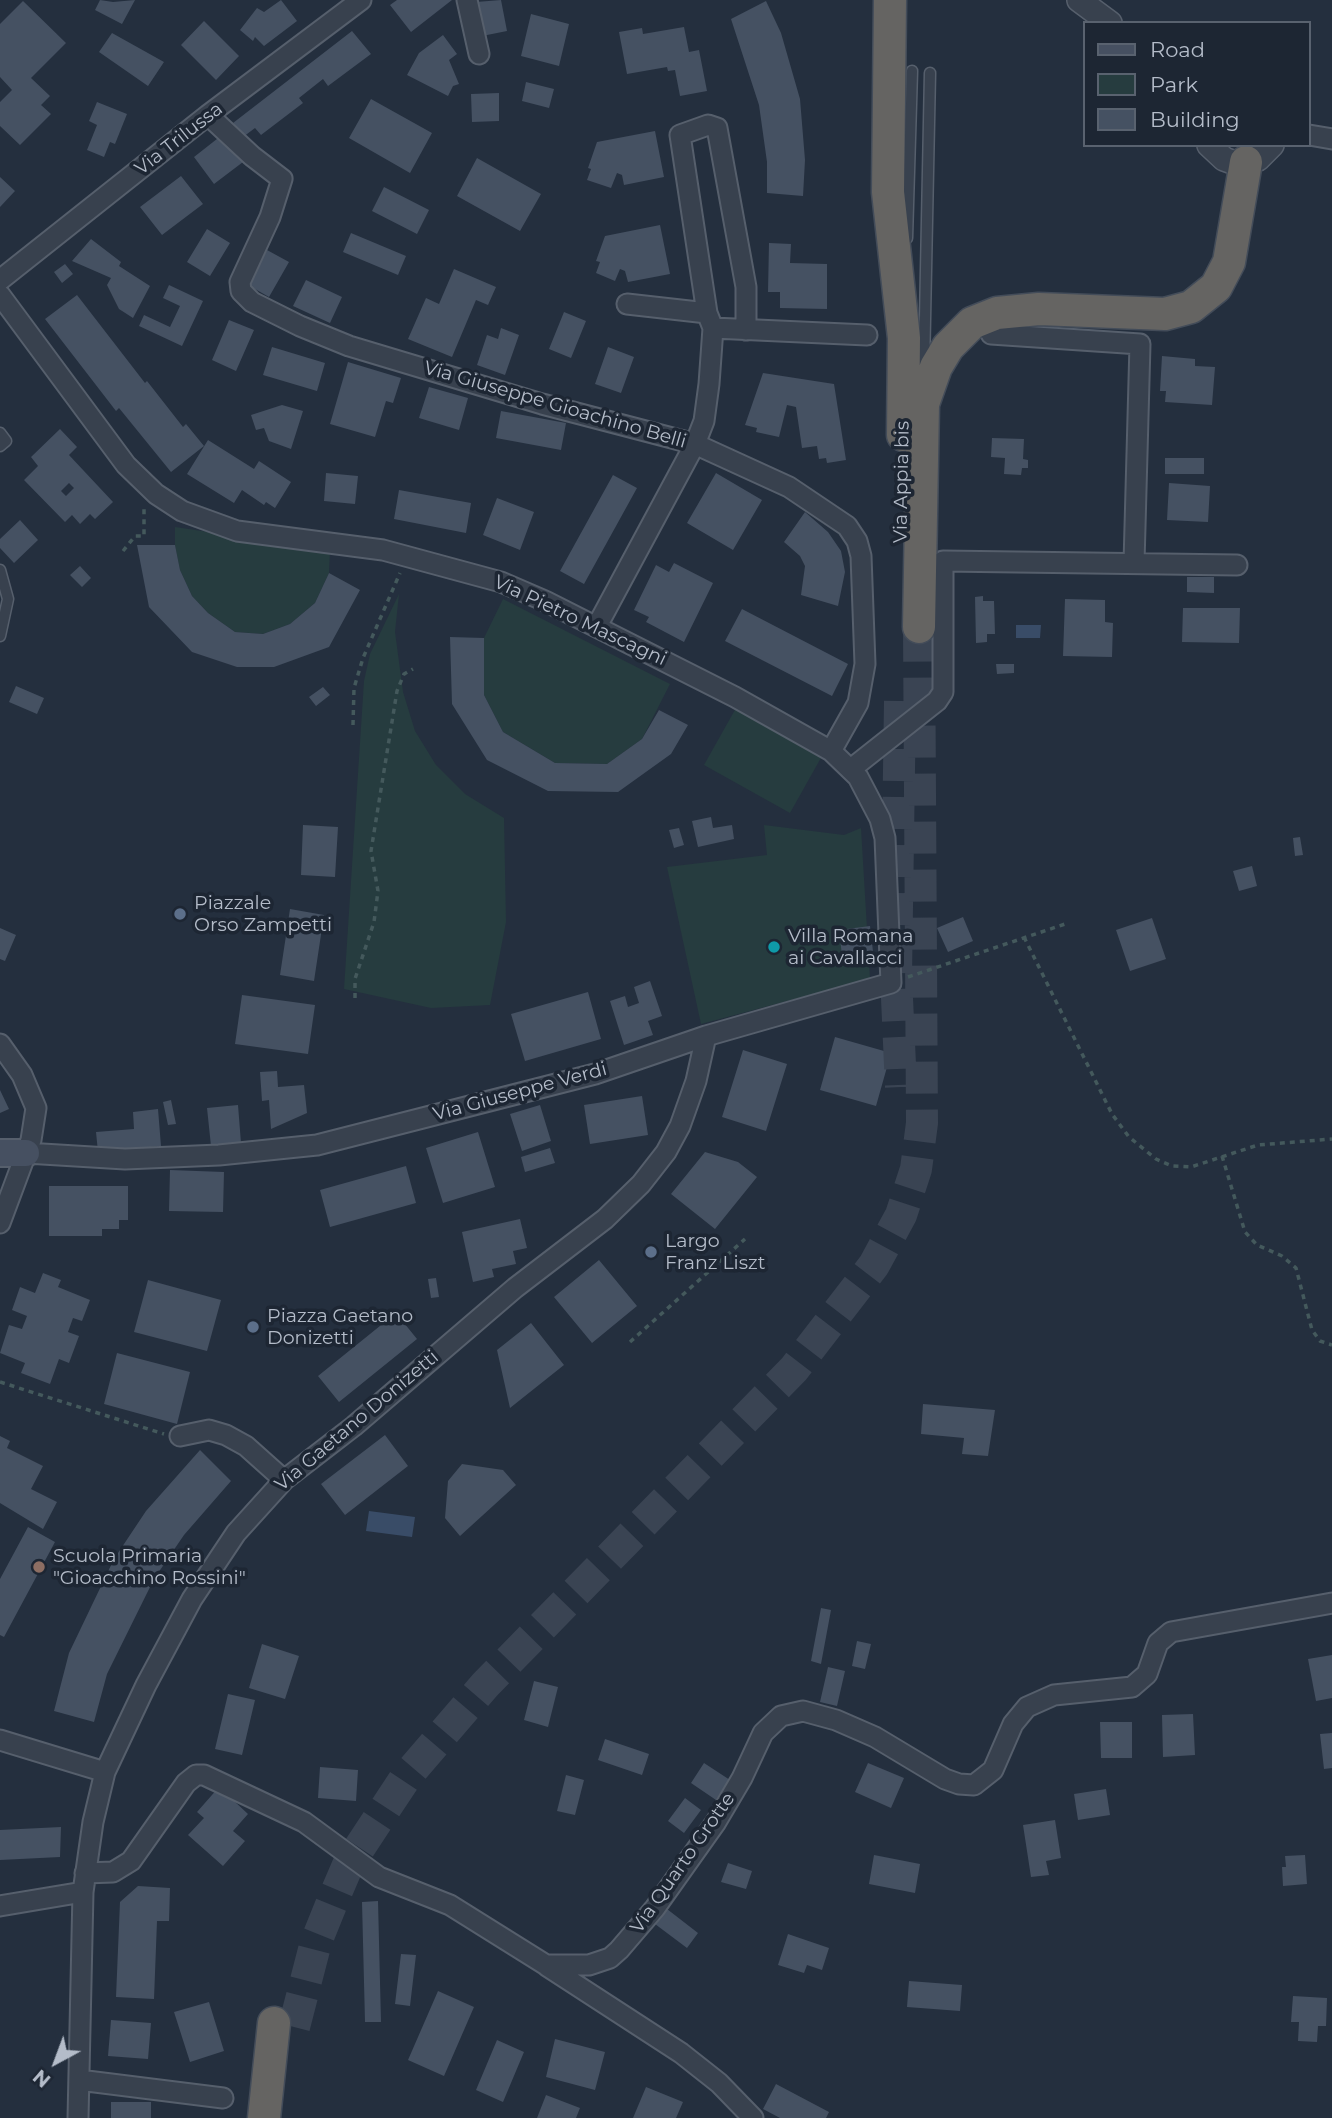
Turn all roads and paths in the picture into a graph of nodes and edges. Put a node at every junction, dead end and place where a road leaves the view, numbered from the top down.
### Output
1 (361, 0) edge
2 (467, 0) edge
3 (890, 0) edge
4 (1086, 2) edge
5 (1108, 21) edge
6 (479, 54) dead end
7 (912, 71) dead end
8 (930, 73) dead end
9 (208, 115) junction
10 (1311, 135) edge
11 (1332, 139) edge
12 (1211, 147) edge
13 (1259, 154) edge
14 (907, 244) dead end
15 (906, 258) dead end
16 (0, 281) edge
17 (0, 295) edge
18 (627, 304) dead end
19 (710, 321) junction
20 (746, 330) junction
21 (991, 334) dead end
22 (867, 335) dead end
23 (904, 338) junction
24 (923, 404) junction
25 (0, 433) edge
26 (695, 444) junction
27 (0, 446) edge
28 (143, 509) dead end
29 (123, 551) dead end
30 (407, 555) junction
31 (1134, 563) junction
32 (1237, 565) dead end
33 (0, 570) edge
34 (597, 626) junction
35 (0, 636) edge
36 (413, 669) dead end
37 (353, 725) dead end
38 (831, 751) junction
39 (851, 769) junction
40 (1068, 923) dead end
41 (1024, 937) junction
42 (891, 983) junction
43 (355, 998) dead end
44 (706, 1036) junction
45 (0, 1044) edge
46 (1332, 1139) edge
47 (13, 1153) edge
48 (1223, 1156) junction
49 (0, 1223) edge
50 (745, 1239) dead end
51 (630, 1342) dead end
52 (1332, 1345) edge
53 (0, 1382) edge
54 (180, 1436) joint
55 (284, 1480) junction
56 (1332, 1603) edge
57 (0, 1740) edge
58 (105, 1772) junction
59 (84, 1882) junction
60 (0, 1906) edge
61 (546, 1965) junction
62 (79, 2080) junction
63 (223, 2098) dead end
64 (78, 2118) edge
65 (264, 2118) edge
66 (285, 2118) edge
67 (753, 2118) edge

1 - 9 street, Via Trilussa
2 - 6 street
3 - 23 highway, Via Appia bis
4 - 5 street
7 - 14 lane
8 - 24 lane
9 - 16 street, Via Trilussa
9 - 26 street, Via Giuseppe Gioachino Belli
10 - 11 street
12 - 13 street
13 - 24 highway, Via Appia bis
15 - 23 lane
17 - 30 street, Via Pietro Mascagni
18 - 19 street
19 - 20 street
19 - 20 street
19 - 26 street
20 - 22 street
21 - 31 street
23 - 24 highway, Via Appia bis
25 - 27 lane
26 - 34 street
26 - 38 street, Via Giuseppe Gioachino Belli
28 - 29 path
30 - 34 street, Via Pietro Mascagni
30 - 37 path
31 - 32 street
31 - 39 street
33 - 35 lane
34 - 38 street, Via Pietro Mascagni
36 - 43 path
38 - 39 street, Via Pietro Mascagni
39 - 42 street, Via Pietro Mascagni
40 - 41 path
41 - 42 path
41 - 48 path
42 - 44 street, Via Giuseppe Verdi
44 - 47 street, Via Giuseppe Verdi
44 - 55 street, Via Gaetano Donizetti
45 - 47 street
46 - 48 path
47 - 49 street
48 - 52 path
50 - 51 path
53 - 54 path
54 - 55 street
55 - 58 street, Via Gaetano Donizetti
56 - 61 street, Via Quarto Grotte
57 - 58 street
58 - 59 street, Via Gaetano Donizetti
59 - 60 street
59 - 61 street
59 - 62 street, Via Gaetano Donizetti
61 - 67 street
62 - 63 street
62 - 64 street, Via Gaetano Donizetti
65 - 66 highway

